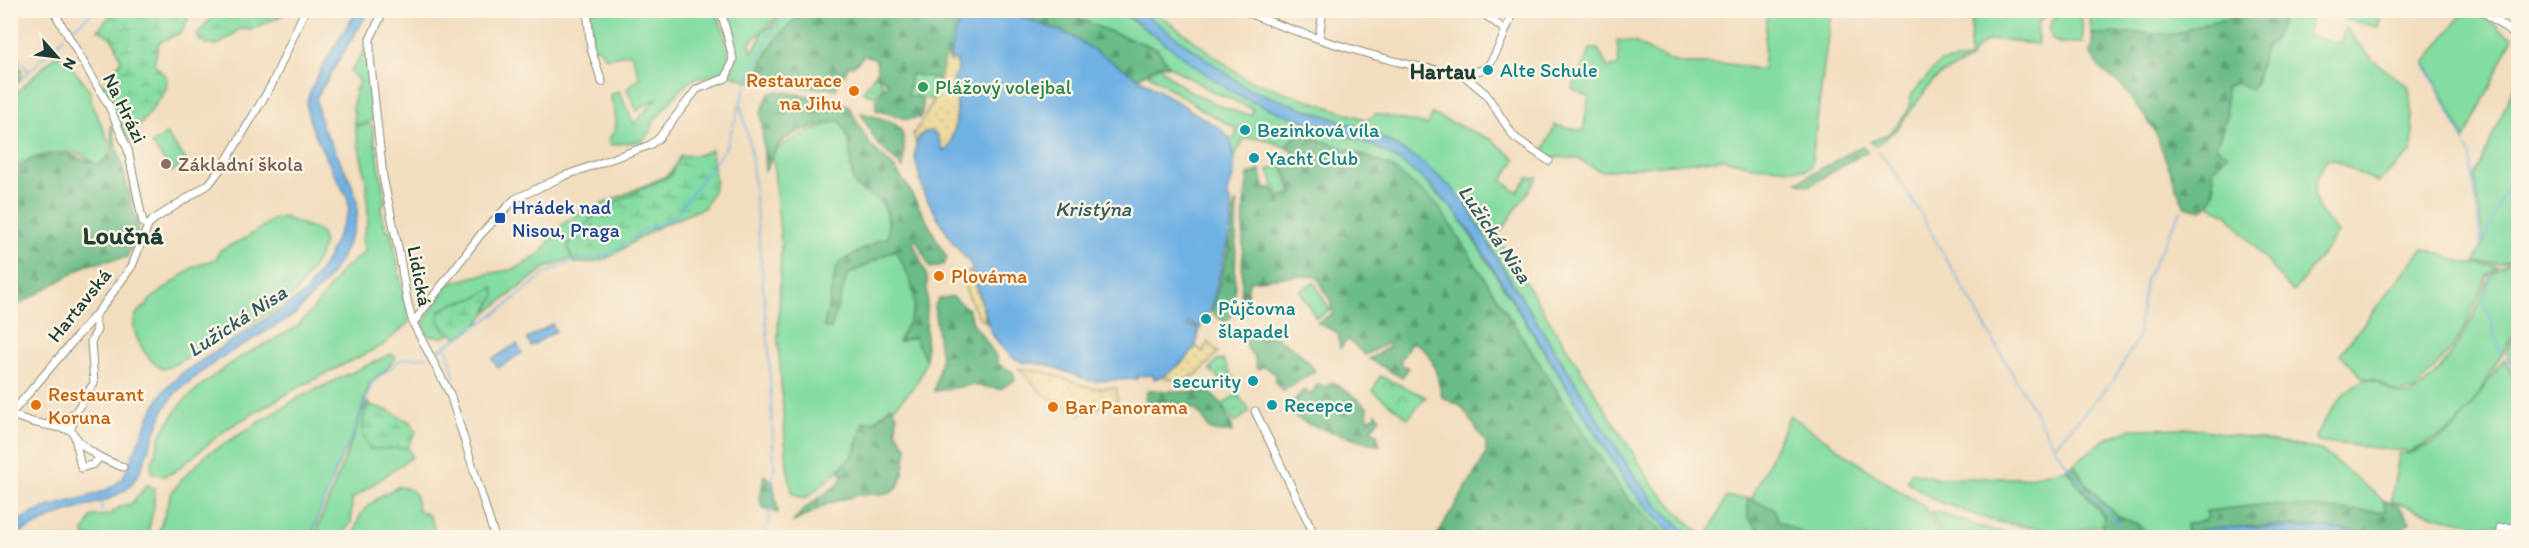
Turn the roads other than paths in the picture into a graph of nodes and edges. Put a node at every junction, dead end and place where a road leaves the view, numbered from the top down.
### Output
1 (53, 10) edge
2 (305, 10) edge
3 (384, 10) edge
4 (586, 10) edge
5 (721, 10) edge
6 (1242, 10) edge
7 (1323, 10) edge
8 (1479, 10) edge
9 (1513, 10) edge
10 (2482, 10) edge
11 (1505, 30) junction
12 (2518, 37) edge
13 (1319, 38) junction
14 (1481, 70) junction
15 (1461, 73) junction
16 (602, 82) dead end
17 (1477, 85) junction
18 (1549, 161) dead end
19 (148, 226) junction
20 (94, 316) junction
21 (413, 323) junction
22 (79, 333) junction
23 (92, 342) junction
24 (1255, 411) dead end
25 (75, 413) junction
26 (10, 415) edge
27 (45, 425) junction
28 (73, 434) junction
29 (99, 458) junction
30 (123, 467) dead end
31 (2518, 527) edge
32 (2500, 528) dead end
33 (495, 537) edge
34 (1316, 537) edge

1 - 19 street, Na Hrázi
2 - 19 street
3 - 21 street, Lidická
4 - 16 street
5 - 21 street
6 - 13 street
7 - 13 street
8 - 11 street
9 - 11 street
10 - 12 main road
11 - 14 street
13 - 15 street
14 - 15 street
14 - 17 street
15 - 17 street
17 - 18 street
19 - 20 street, Hartavská
20 - 22 street, Hartavská
20 - 23 street
21 - 33 street, Lidická
22 - 23 street
22 - 26 street, Hartavská
23 - 25 street
24 - 34 street
25 - 27 street
25 - 28 street
26 - 27 street
27 - 28 street
28 - 29 street
28 - 29 street
29 - 30 street
31 - 32 street

